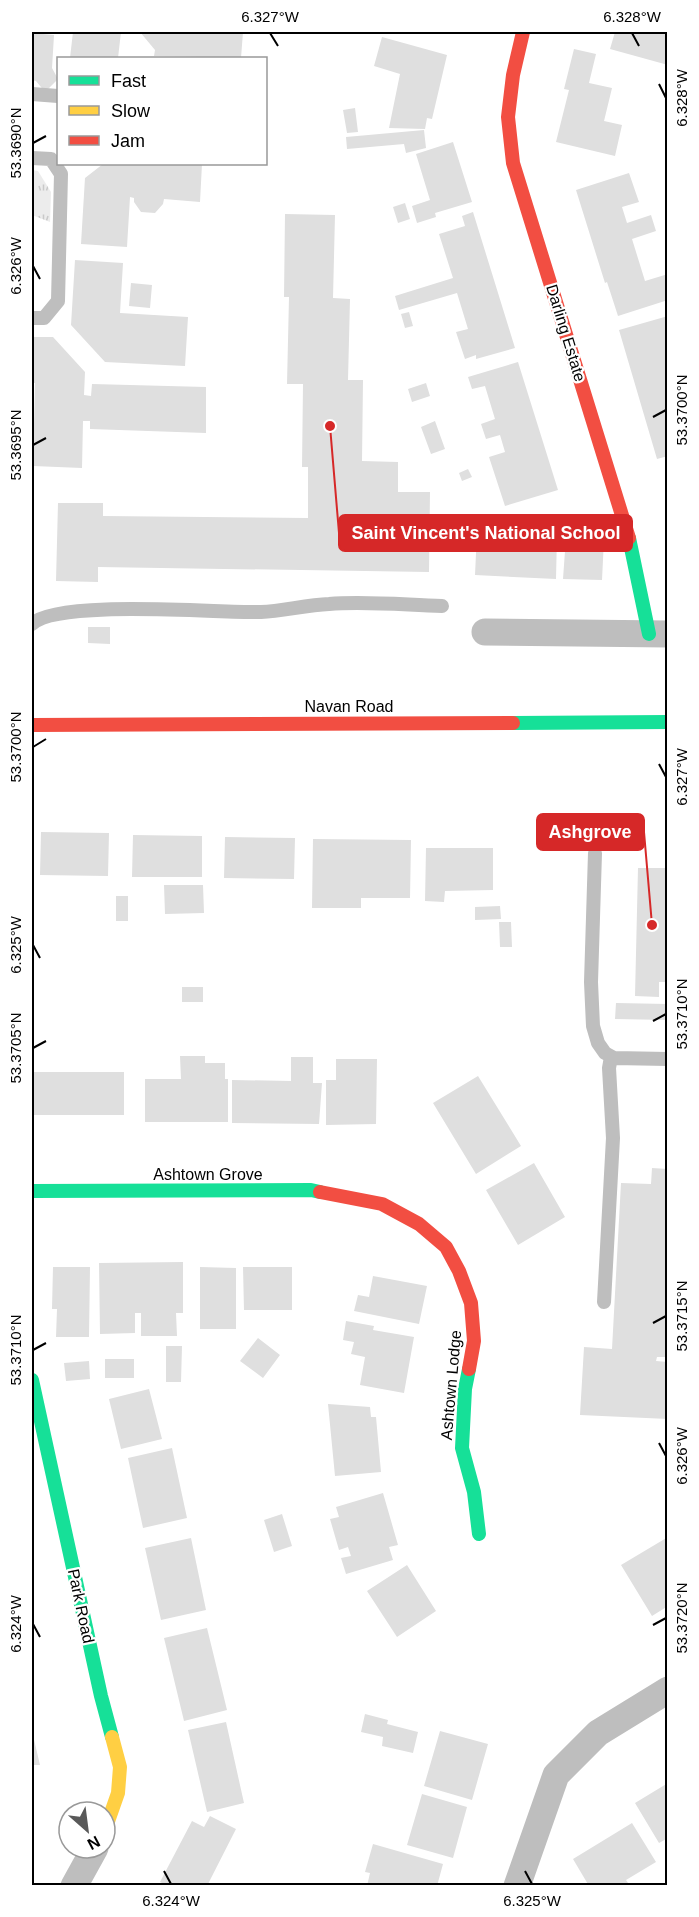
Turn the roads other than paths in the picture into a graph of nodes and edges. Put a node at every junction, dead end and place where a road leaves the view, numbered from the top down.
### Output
1 (523, 32) edge
2 (32, 94) edge
3 (57, 96) edge
4 (32, 158) edge
5 (32, 318) edge
6 (442, 606) dead end
7 (32, 624) edge
8 (485, 632) dead end
9 (658, 634) edge
10 (668, 722) edge
11 (32, 725) edge
12 (596, 853) dead end
13 (611, 1057) junction
14 (668, 1059) edge
15 (32, 1191) edge
16 (382, 1204) joint
17 (604, 1302) dead end
18 (32, 1380) edge
19 (479, 1534) dead end
20 (668, 1690) edge
21 (116, 1800) edge
22 (88, 1860) edge
23 (74, 1886) edge
24 (517, 1886) edge

1 - 9 street, Darling Estate
2 - 3 lane
4 - 5 lane
6 - 7 lane
8 - 9 street, Darling Estate
10 - 11 street, Navan Road
12 - 13 lane
13 - 14 lane
13 - 17 lane
15 - 16 street, Ashtown Grove
16 - 19 street, Ashtown Lodge
18 - 21 street, Park Road
20 - 24 street
22 - 23 street

